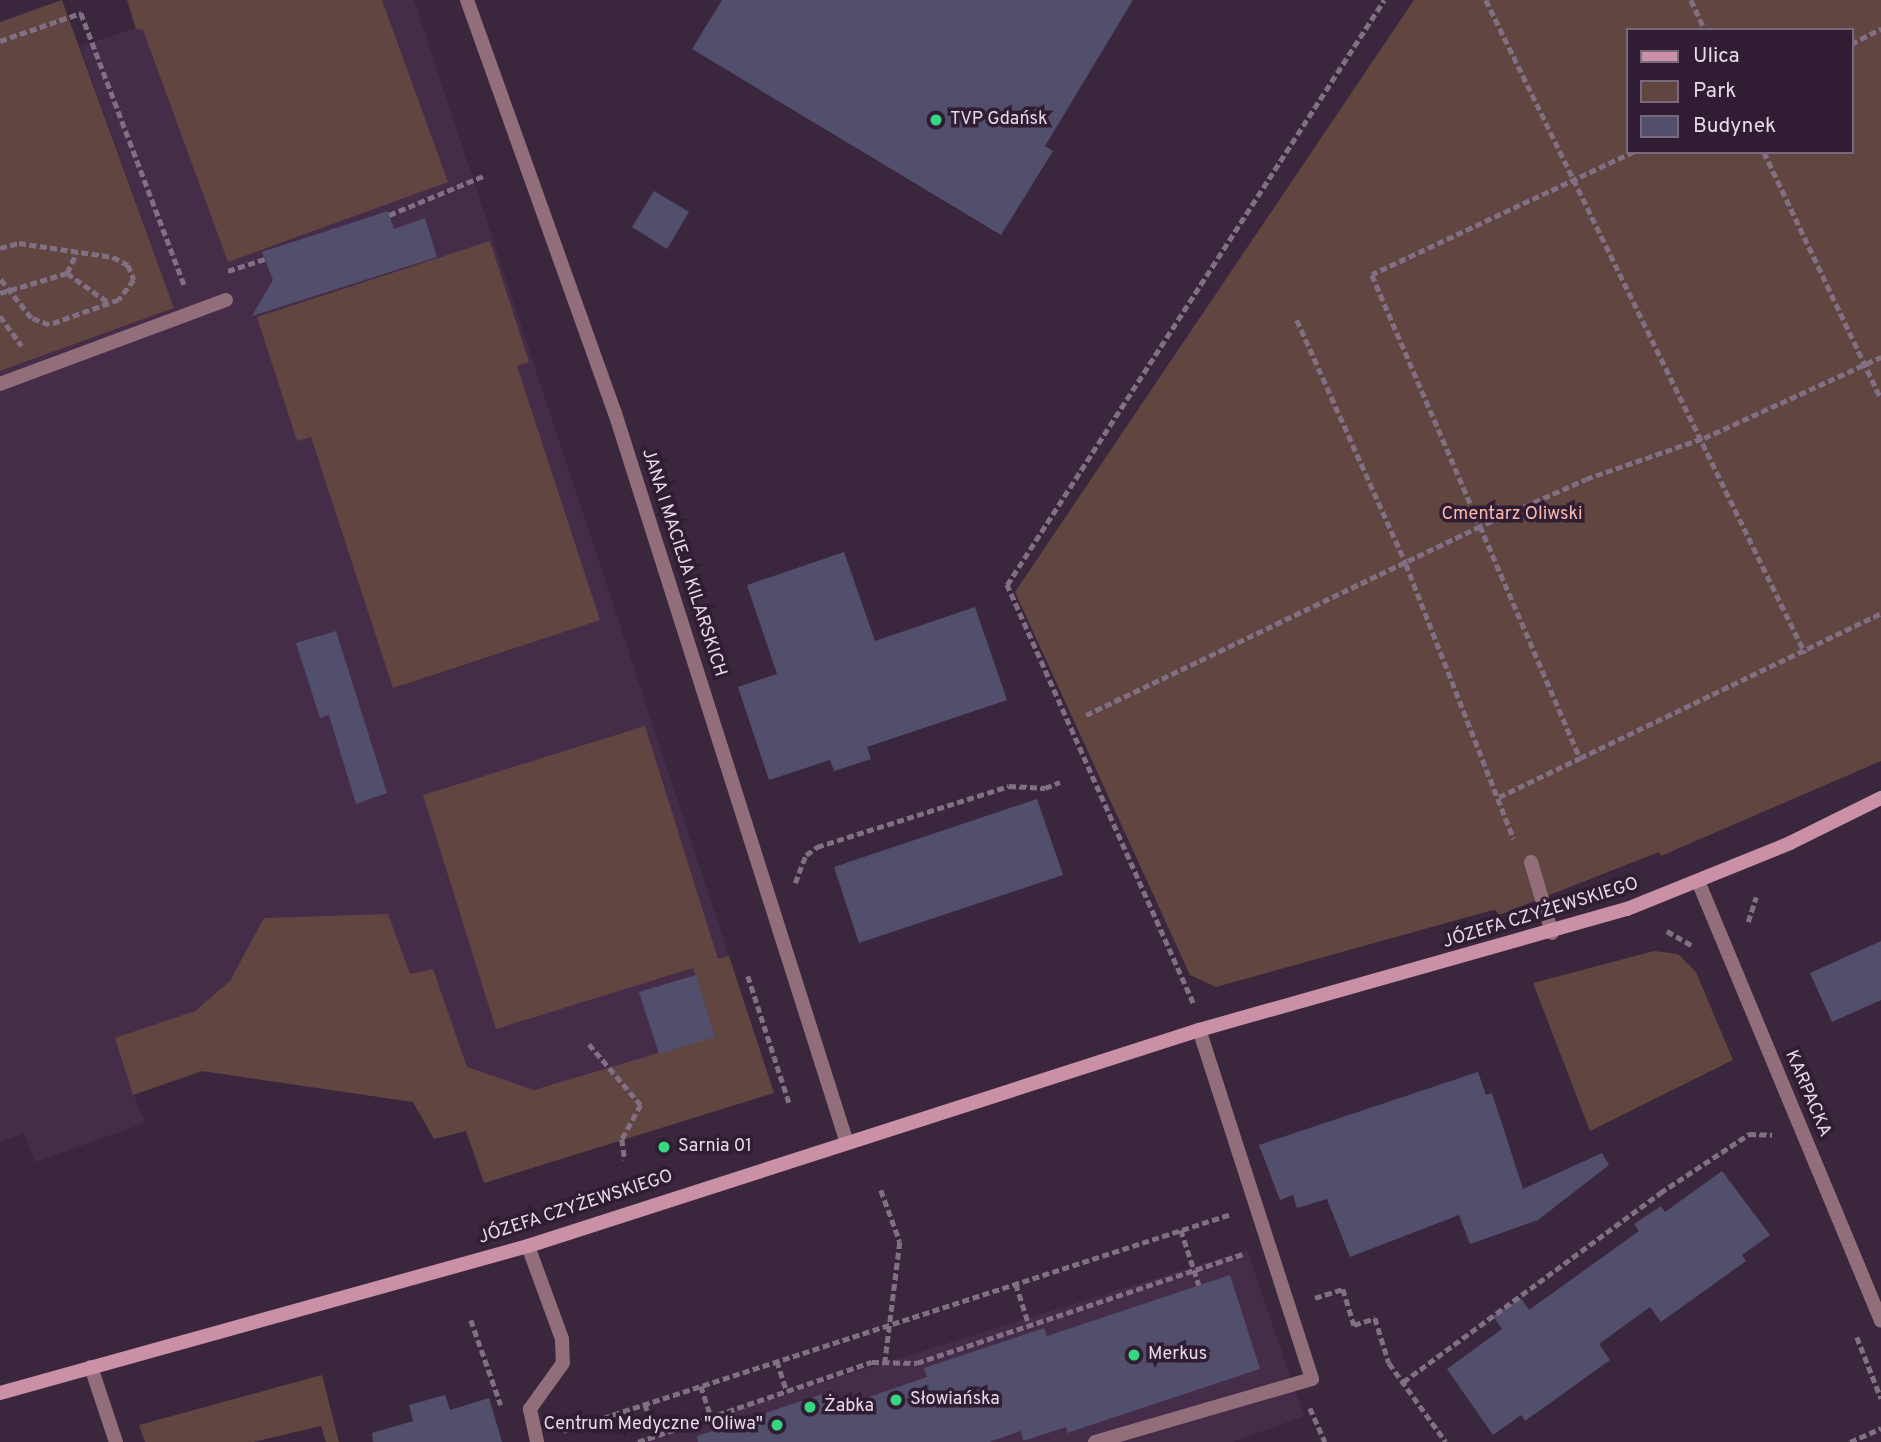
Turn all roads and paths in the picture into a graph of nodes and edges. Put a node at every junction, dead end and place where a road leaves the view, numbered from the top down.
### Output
1 (467, 0) edge
2 (1384, 0) edge
3 (1486, 0) edge
4 (1691, 0) edge
5 (1704, 28) edge
6 (1881, 29) edge
7 (0, 41) edge
8 (1853, 43) edge
9 (1630, 154) edge
10 (1765, 154) edge
11 (483, 176) dead end
12 (1573, 181) junction
13 (389, 215) dead end
14 (0, 248) edge
15 (77, 252) junction
16 (265, 259) dead end
17 (228, 271) dead end
18 (67, 274) junction
19 (0, 279) edge
20 (6, 288) junction
21 (0, 293) edge
22 (226, 300) dead end
23 (109, 304) junction
24 (196, 314) junction
25 (0, 316) edge
26 (1297, 320) dead end
27 (20, 340) dead end
28 (1881, 357) edge
29 (1866, 366) junction
30 (0, 384) edge
31 (1881, 398) edge
32 (1704, 438) junction
33 (1476, 527) junction
34 (1406, 564) junction
35 (1881, 613) edge
36 (1805, 653) junction
37 (1086, 715) dead end
38 (1580, 758) junction
39 (1060, 782) dead end
40 (1499, 797) junction
41 (1881, 798) edge
42 (1531, 862) joint
43 (1698, 881) junction
44 (793, 890) dead end
45 (1552, 933) junction
46 (748, 976) dead end
47 (1194, 1005) dead end
48 (1199, 1030) junction
49 (589, 1044) dead end
50 (790, 1105) dead end
51 (1779, 1139) dead end
52 (847, 1143) junction
53 (625, 1160) dead end
54 (881, 1190) dead end
55 (1239, 1211) dead end
56 (1181, 1230) junction
57 (528, 1246) junction
58 (1252, 1251) dead end
59 (1194, 1270) junction
60 (1016, 1284) junction
61 (1199, 1285) dead end
62 (1290, 1306) junction
63 (471, 1320) dead end
64 (1881, 1320) edge
65 (891, 1325) junction
66 (1029, 1325) junction
67 (777, 1361) junction
68 (885, 1362) junction
69 (91, 1367) junction
70 (1403, 1382) junction
71 (1300, 1384) junction
72 (701, 1386) junction
73 (495, 1389) dead end
74 (787, 1391) junction
75 (0, 1393) edge
76 (645, 1404) junction
77 (711, 1417) junction
78 (1881, 1428) edge
79 (554, 1434) dead end
80 (656, 1436) junction
81 (116, 1442) edge
82 (537, 1442) edge
83 (638, 1442) edge
84 (1096, 1442) edge
85 (1325, 1442) edge
86 (1446, 1442) edge
87 (1850, 1442) edge

1 - 52 street, JANA I MACIEJA KILARSKICH
2 - 47 path
3 - 12 path
4 - 5 path
6 - 8 path
7 - 24 path
9 - 12 path
10 - 29 path
11 - 13 path
12 - 32 path
12 - 33 path
14 - 15 path
15 - 18 path
15 - 23 path
16 - 17 path
18 - 20 path
18 - 23 path
19 - 20 path
20 - 21 path
20 - 23 path
22 - 24 street
24 - 30 street
25 - 27 path
26 - 34 path
28 - 29 path
29 - 31 path
29 - 32 path
32 - 33 path
32 - 36 path
33 - 34 path
33 - 38 path
34 - 37 path
34 - 40 path
35 - 36 path
36 - 38 path
38 - 40 path
39 - 44 path
40 - 42 path
41 - 43 street, JÓZEFA CZYŻEWSKIEGO
42 - 45 street
43 - 45 street, JÓZEFA CZYŻEWSKIEGO
43 - 64 street, KARPACKA
45 - 48 street, JÓZEFA CZYŻEWSKIEGO
46 - 50 path
48 - 52 street, JÓZEFA CZYŻEWSKIEGO
48 - 62 street
49 - 53 path
51 - 70 path
52 - 57 street, JÓZEFA CZYŻEWSKIEGO
54 - 65 path
55 - 56 path
56 - 59 path
56 - 60 path
57 - 69 street, JÓZEFA CZYŻEWSKIEGO
57 - 82 street
58 - 59 path
59 - 61 path
59 - 66 path
60 - 65 path
60 - 66 path
62 - 70 path
62 - 71 street
63 - 73 path
65 - 67 path
65 - 68 path
66 - 68 path
67 - 72 path
67 - 74 path
68 - 74 path
69 - 75 street, JÓZEFA CZYŻEWSKIEGO
69 - 81 street
70 - 86 path
71 - 84 street
71 - 85 path
72 - 76 path
72 - 77 path
74 - 77 path
76 - 79 path
76 - 80 path
77 - 80 path
78 - 87 path
80 - 83 path

